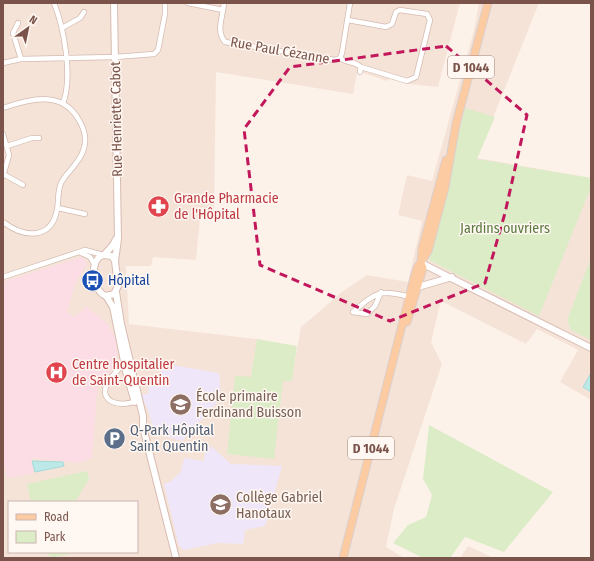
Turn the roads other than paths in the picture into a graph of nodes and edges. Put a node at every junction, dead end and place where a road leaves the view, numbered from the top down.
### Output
1 (54, 3) edge
2 (114, 3) edge
3 (165, 3) edge
4 (188, 3) edge
5 (224, 3) edge
6 (350, 3) edge
7 (488, 3) edge
8 (223, 10) junction
9 (84, 12) dead end
10 (348, 20) junction
11 (18, 23) dead end
12 (62, 28) junction
13 (115, 57) junction
14 (66, 58) junction
15 (340, 58) junction
16 (21, 59) junction
17 (3, 63) edge
18 (360, 67) junction
19 (360, 72) dead end
20 (63, 103) junction
21 (3, 108) edge
22 (3, 134) edge
23 (39, 138) dead end
24 (7, 146) junction
25 (4, 176) edge
26 (23, 185) dead end
27 (58, 208) junction
28 (85, 214) dead end
29 (3, 222) edge
30 (118, 234) junction
31 (79, 252) junction
32 (104, 254) junction
33 (115, 261) junction
34 (421, 263) junction
35 (94, 264) junction
36 (3, 277) edge
37 (452, 277) junction
38 (418, 287) junction
39 (116, 292) junction
40 (380, 292) junction
41 (106, 296) junction
42 (412, 298) junction
43 (591, 348) edge
44 (124, 365) junction
45 (136, 390) junction
46 (135, 401) junction
47 (143, 427) junction
48 (176, 558) edge
49 (343, 558) edge

1 - 12 street
2 - 13 street, Rue Henriette Cabot
3 - 13 street
4 - 8 street
5 - 8 street
6 - 10 street, Rue Paul Cézanne
7 - 34 main road, D 1044
8 - 15 street, Rue Paul Cézanne
9 - 12 street
10 - 15 street, Rue Paul Cézanne
10 - 18 street
11 - 16 street
12 - 14 street
13 - 14 street
13 - 30 street, Rue Henriette Cabot
14 - 16 street
14 - 20 street
15 - 18 street
16 - 17 street
18 - 19 street
20 - 21 street
20 - 27 street
22 - 24 street
23 - 24 street
24 - 25 street
25 - 26 street
27 - 28 street
27 - 29 street
30 - 32 street
30 - 33 street, Rue Henriette Cabot
31 - 32 street
31 - 35 street
31 - 36 street
32 - 33 street
32 - 35 street
33 - 39 street, Rue Henriette Cabot
34 - 37 street
34 - 38 main road, D 1044
34 - 42 main road, D 1044
35 - 41 street
37 - 38 street
37 - 43 street
38 - 42 main road, D 1044
39 - 41 street
39 - 45 street
40 - 40 street
40 - 42 street
41 - 44 street
42 - 49 main road, D 1044
44 - 45 street
44 - 46 street
44 - 46 street
45 - 47 street
46 - 47 street
47 - 48 street

